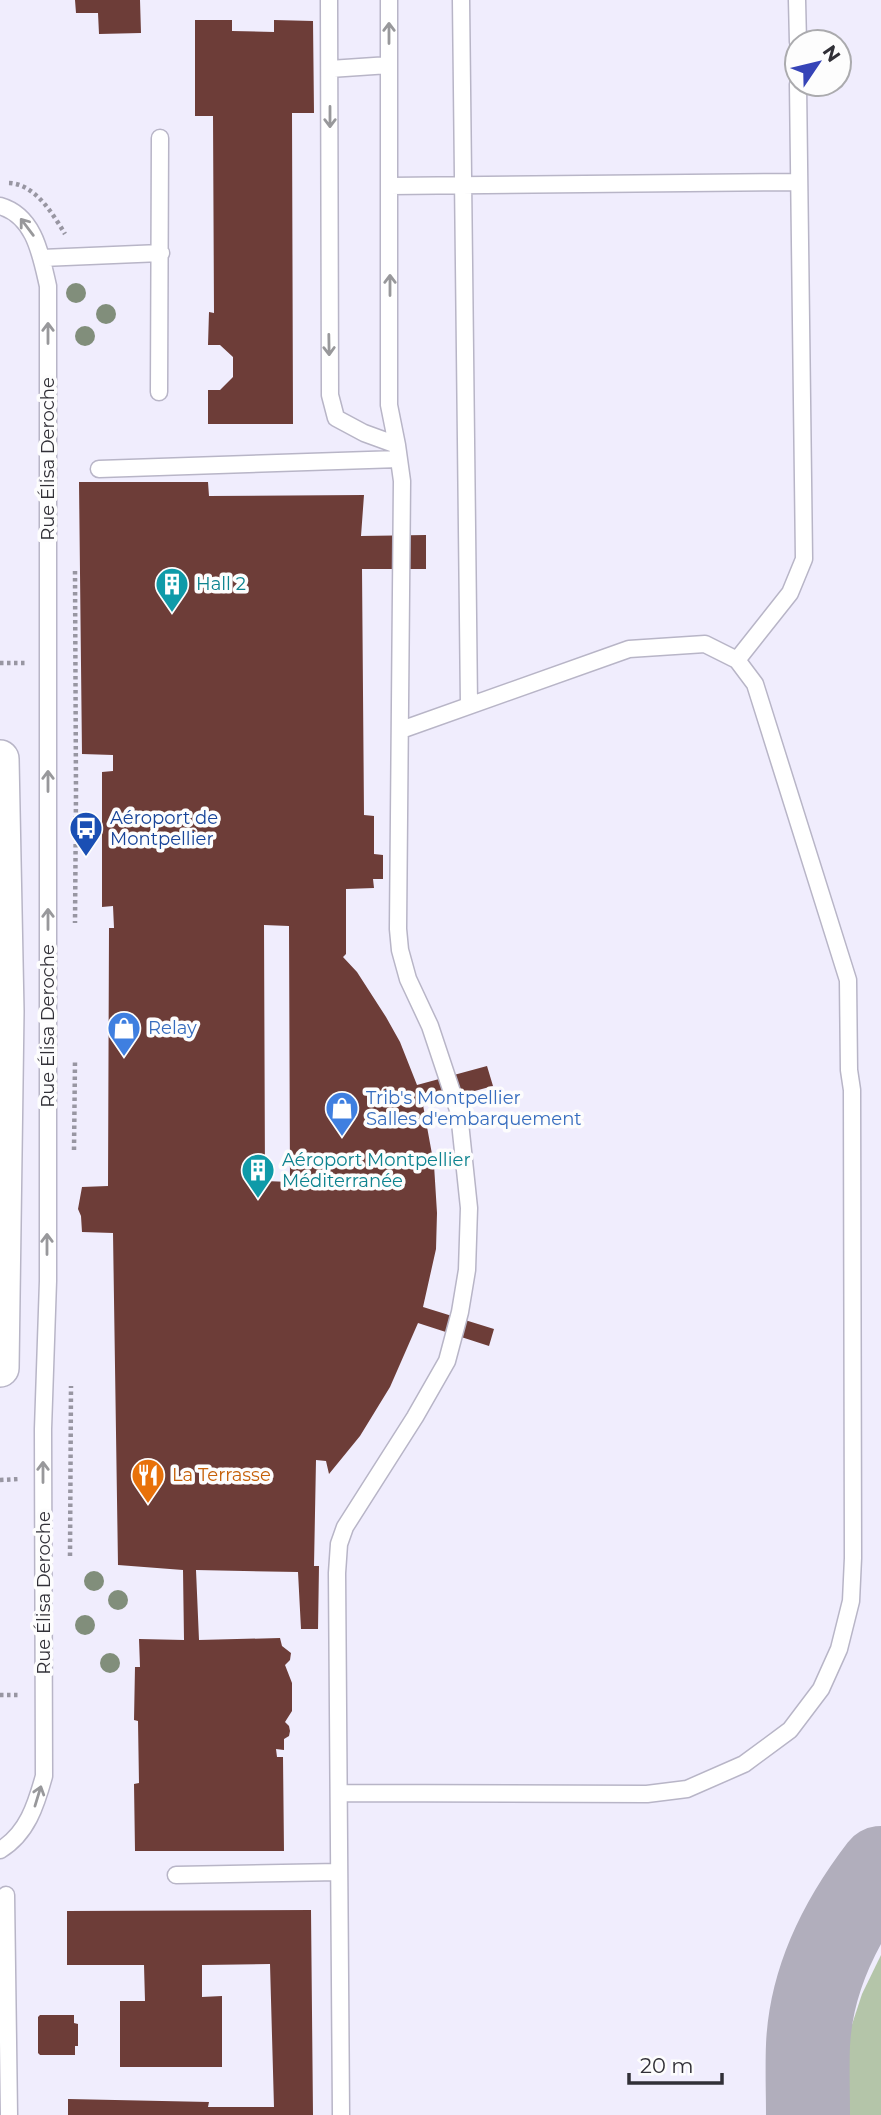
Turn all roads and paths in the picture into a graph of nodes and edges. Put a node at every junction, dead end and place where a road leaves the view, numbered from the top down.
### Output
1 (329, 0) edge
2 (389, 0) edge
3 (461, 0) edge
4 (797, 0) edge
5 (798, 28) edge
6 (389, 65) junction
7 (330, 69) junction
8 (798, 98) edge
9 (160, 138) dead end
10 (799, 182) junction
11 (390, 186) junction
12 (463, 186) junction
13 (0, 206) edge
14 (161, 253) junction
15 (41, 258) junction
16 (159, 392) dead end
17 (398, 452) junction
18 (99, 469) dead end
19 (737, 660) junction
20 (469, 705) junction
21 (401, 730) junction
22 (0, 759) edge
23 (0, 1368) edge
24 (339, 1793) junction
25 (0, 1850) edge
26 (339, 1872) junction
27 (176, 1875) dead end
28 (6, 1895) dead end
29 (4, 1991) edge
30 (9, 2115) edge
31 (341, 2115) edge

1 - 7 lane
6 -> 2 lane
3 - 12 lane
4 - 5 lane
6 - 7 lane
6 - 11 lane
7 -> 17 lane
8 - 10 lane
9 - 14 lane
10 - 12 lane
10 - 19 lane
11 - 12 lane
17 -> 11 lane
12 - 20 lane
15 -> 13 lane, Rue Élisa Deroche
14 - 15 lane
14 - 16 lane
25 -> 15 lane, Rue Élisa Deroche
17 - 18 lane
17 - 21 lane
19 - 20 lane
19 - 24 lane
20 - 21 lane
21 - 24 lane
22 - 23 street
24 - 26 lane
26 - 27 lane
26 - 31 lane
28 - 29 lane
29 - 30 lane

